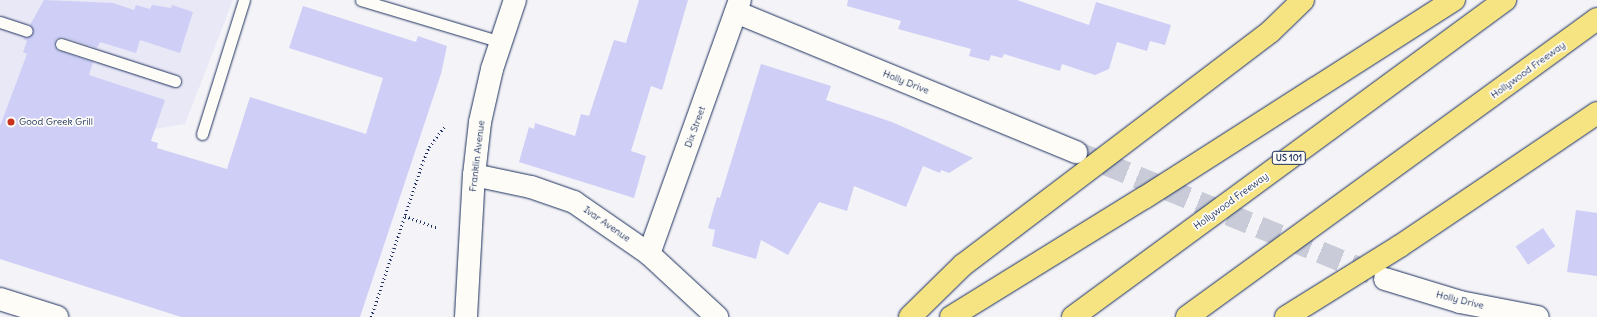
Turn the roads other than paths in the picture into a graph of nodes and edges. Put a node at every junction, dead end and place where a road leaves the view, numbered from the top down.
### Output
1 (244, 0) edge
2 (361, 0) edge
3 (515, 0) edge
4 (1303, 0) edge
5 (1454, 0) edge
6 (1505, 0) edge
7 (738, 6) edge
8 (1597, 19) edge
9 (0, 22) edge
10 (27, 31) dead end
11 (501, 42) junction
12 (61, 44) dead end
13 (175, 81) dead end
14 (1597, 113) edge
15 (202, 134) dead end
16 (1076, 152) tunnel mouth
17 (474, 175) junction
18 (649, 254) junction
19 (1385, 279) tunnel mouth
20 (0, 299) edge
21 (57, 317) edge
22 (466, 317) edge
23 (717, 317) edge
24 (910, 317) edge
25 (951, 317) edge
26 (1073, 317) edge
27 (1187, 317) edge
28 (1286, 317) edge
29 (1538, 317) edge

1 - 15 lane
2 - 11 lane
3 - 11 street, Franklin Avenue
4 - 24 highway
5 - 25 highway
6 - 26 highway, Hollywood Freeway / US 101
7 - 16 street, Holly Drive
7 - 18 street, Dix Street
8 - 27 highway, Hollywood Freeway
9 - 10 lane
11 - 17 street, Franklin Avenue
12 - 13 lane
14 - 28 highway
17 - 18 street, Ivar Avenue
17 - 22 street, Franklin Avenue
18 - 23 street, Ivar Avenue
19 - 29 street, Holly Drive
20 - 21 street

